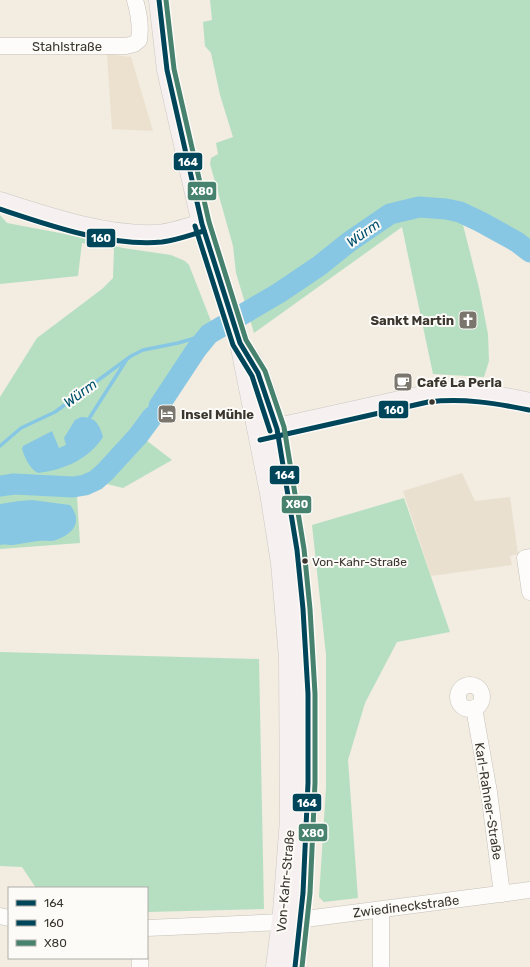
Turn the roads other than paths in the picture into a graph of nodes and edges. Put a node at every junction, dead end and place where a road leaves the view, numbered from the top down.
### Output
1 (135, 0) edge
2 (158, 0) edge
3 (0, 46) edge
4 (0, 202) edge
5 (202, 224) junction
6 (530, 403) edge
7 (267, 431) junction
8 (530, 558) edge
9 (530, 592) edge
10 (474, 708) dead end
11 (530, 890) edge
12 (502, 894) junction
13 (381, 910) junction
14 (292, 921) junction
15 (148, 928) edge
16 (276, 967) edge
17 (295, 967) edge
18 (381, 967) edge

1 - 3 street, Stahlstraße
2 - 5 main road, Von-Kahr-Straße
4 - 5 main road
5 - 7 main road, Von-Kahr-Straße
6 - 7 main road
7 - 14 main road, Von-Kahr-Straße
8 - 9 street
10 - 12 street, Karl-Rahner-Straße
11 - 12 street, Zwiedineckstraße
12 - 13 street, Zwiedineckstraße
13 - 14 street, Zwiedineckstraße
13 - 18 street
14 - 15 street, Zwiedineckstraße
14 - 16 main road, Von-Kahr-Straße
14 - 17 main road, Von-Kahr-Straße

